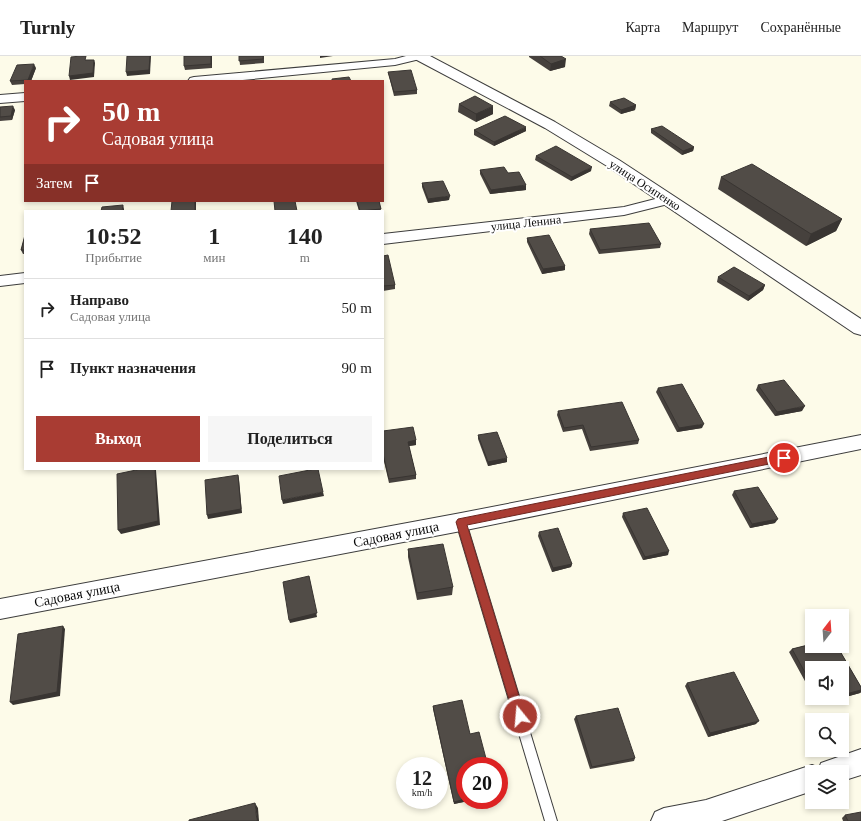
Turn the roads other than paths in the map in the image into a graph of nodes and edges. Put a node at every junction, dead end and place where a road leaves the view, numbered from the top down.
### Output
1 (420, 56) edge
2 (205, 80) edge
3 (24, 97) edge
4 (0, 99) edge
5 (667, 200) junction
6 (384, 239) edge
7 (24, 278) edge
8 (0, 281) edge
9 (861, 328) edge
10 (861, 442) edge
11 (461, 522) junction
12 (0, 609) edge
13 (861, 762) edge
14 (849, 766) edge
15 (805, 780) edge
16 (551, 821) edge
17 (664, 821) edge

1 - 2 street
1 - 5 street, улица Осипенко
3 - 4 street
5 - 6 street, улица Ленина
5 - 9 street, улица Осипенко
7 - 8 street
10 - 11 street, Садовая улица
11 - 12 street, Садовая улица
11 - 16 lane
13 - 14 street
15 - 17 street

